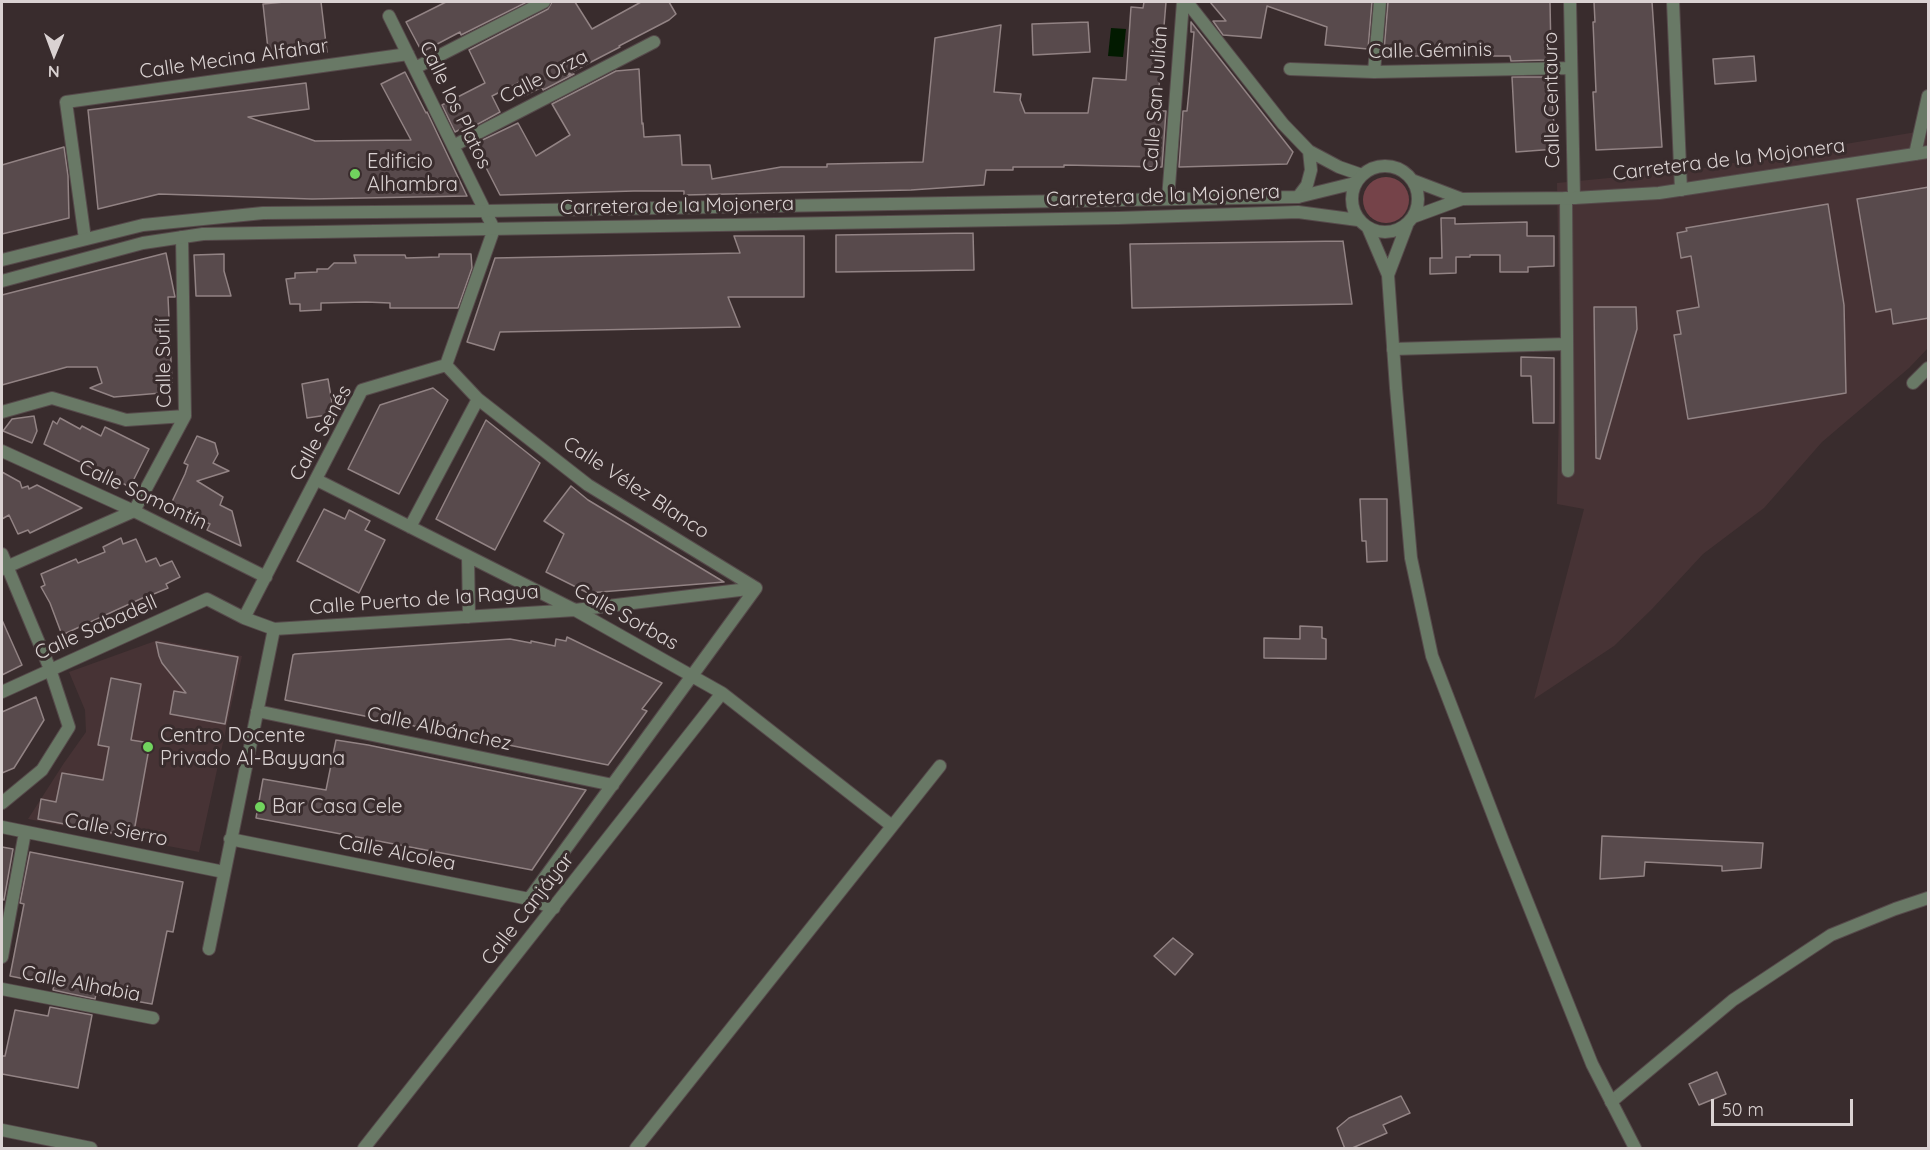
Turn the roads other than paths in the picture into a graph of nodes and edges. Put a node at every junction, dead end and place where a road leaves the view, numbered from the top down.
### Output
1 (544, 2) edge
2 (1183, 2) edge
3 (1187, 2) edge
4 (1380, 2) edge
5 (1570, 2) edge
6 (1673, 2) edge
7 (389, 16) dead end
8 (654, 42) dead end
9 (408, 54) junction
10 (415, 68) junction
11 (1571, 68) junction
12 (1290, 69) dead end
13 (1374, 72) junction
14 (1929, 96) edge
15 (453, 146) junction
16 (1309, 151) junction
17 (1929, 152) edge
18 (1915, 154) junction
19 (1359, 179) junction
20 (1412, 180) junction
21 (1681, 190) junction
22 (1298, 197) junction
23 (1570, 198) junction
24 (1168, 199) junction
25 (1462, 199) junction
26 (485, 211) junction
27 (1358, 220) junction
28 (1410, 221) junction
29 (1368, 228) junction
30 (494, 229) junction
31 (182, 237) junction
32 (85, 239) junction
33 (2, 260) edge
34 (1388, 275) junction
35 (2, 281) edge
36 (1567, 344) junction
37 (1393, 349) junction
38 (446, 364) junction
39 (1929, 369) edge
40 (1929, 381) edge
41 (478, 399) junction
42 (2, 412) edge
43 (185, 416) junction
44 (2, 451) edge
45 (1568, 471) dead end
46 (317, 480) junction
47 (134, 511) junction
48 (410, 527) junction
49 (2, 554) edge
50 (468, 556) junction
51 (4, 567) edge
52 (266, 577) junction
53 (756, 588) junction
54 (207, 599) joint
55 (575, 610) junction
56 (469, 617) junction
57 (244, 618) junction
58 (274, 629) junction
59 (50, 669) junction
60 (692, 676) junction
61 (2, 692) edge
62 (722, 693) junction
63 (257, 711) junction
64 (940, 766) dead end
65 (613, 785) junction
66 (2, 803) edge
67 (892, 826) junction
68 (2, 827) edge
69 (25, 832) junction
70 (230, 839) junction
71 (224, 872) junction
72 (1929, 898) edge
73 (530, 899) junction
74 (554, 908) junction
75 (209, 949) dead end
76 (2, 957) edge
77 (2, 989) edge
78 (153, 1018) dead end
79 (1611, 1102) junction
80 (2, 1130) edge
81 (91, 1149) edge
82 (364, 1149) edge
83 (636, 1149) edge
84 (1635, 1149) edge

1 - 10 street
2 - 24 street, Calle San Julián
3 - 16 street
4 - 13 street
5 - 11 street, Calle Centauro
6 - 21 street
7 - 9 street, Calle los Platos
8 - 15 street, Calle Orza
9 - 10 street, Calle los Platos
9 - 32 street, Calle Mecina Alfahar
10 - 15 street, Calle los Platos
11 - 13 street, Calle Géminis
11 - 23 street, Calle Centauro
12 - 13 street, Calle Géminis
14 - 18 street
15 - 26 street, Calle los Platos
16 - 19 street
16 - 22 street
17 - 18 street, Carretera de la Mojonera
18 - 21 street, Carretera de la Mojonera
19 - 20 street
19 - 22 street, Carretera de la Mojonera
19 - 27 street
20 - 25 street, Carretera de la Mojonera
20 - 28 street
21 - 23 street, Carretera de la Mojonera
22 - 24 street, Carretera de la Mojonera
23 - 25 street, Carretera de la Mojonera
23 - 36 street, Calle Centauro
24 - 26 street, Carretera de la Mojonera
25 - 28 street, Carretera de la Mojonera
26 - 30 street
26 - 32 street, Carretera de la Mojonera
27 - 29 street
27 - 30 street, Carretera de la Mojonera
28 - 29 street
28 - 34 street
29 - 34 street
30 - 31 street, Carretera de la Mojonera
30 - 38 street
31 - 35 street, Carretera de la Mojonera
31 - 43 street, Calle Suflí
32 - 33 street, Carretera de la Mojonera
34 - 37 street
36 - 37 street
36 - 45 street, Calle Centauro
37 - 79 street
38 - 41 street, Calle Vélez Blanco
38 - 46 street, Calle Senés
39 - 40 street
41 - 48 street
41 - 53 street, Calle Vélez Blanco
42 - 43 street
43 - 47 street, Calle Suflí
44 - 47 street, Calle Somontín
46 - 48 street, Calle Sorbas
46 - 52 street, Calle Senés
47 - 51 street
47 - 52 street, Calle Somontín
48 - 50 street, Calle Sorbas
49 - 51 street
50 - 55 street, Calle Sorbas
50 - 56 street
51 - 59 street
52 - 57 street, Calle Senés
53 - 55 street, Calle Puerto de la Ragua
53 - 60 street, Calle Canjáyar
54 - 57 street, Calle Puerto de la Ragua
54 - 59 street, Calle Sabadell
55 - 56 street, Calle Puerto de la Ragua
55 - 60 street, Calle Sorbas
56 - 58 street, Calle Puerto de la Ragua
57 - 58 street, Calle Puerto de la Ragua
58 - 63 street
59 - 61 street, Calle Sabadell
59 - 66 street
60 - 62 street, Calle Sorbas
60 - 65 street, Calle Canjáyar
62 - 67 street, Calle Sorbas
62 - 74 street, Calle Canjáyar
63 - 65 street, Calle Albánchez
63 - 70 street
64 - 67 street
65 - 73 street, Calle Canjáyar
67 - 83 street
68 - 69 street, Calle Sierro
69 - 71 street, Calle Sierro
69 - 76 street
70 - 71 street
70 - 73 street, Calle Alcolea
71 - 75 street
72 - 79 street
73 - 74 street, Calle Alcolea
74 - 82 street, Calle Canjáyar
77 - 78 street, Calle Alhabia
79 - 84 street
80 - 81 street

